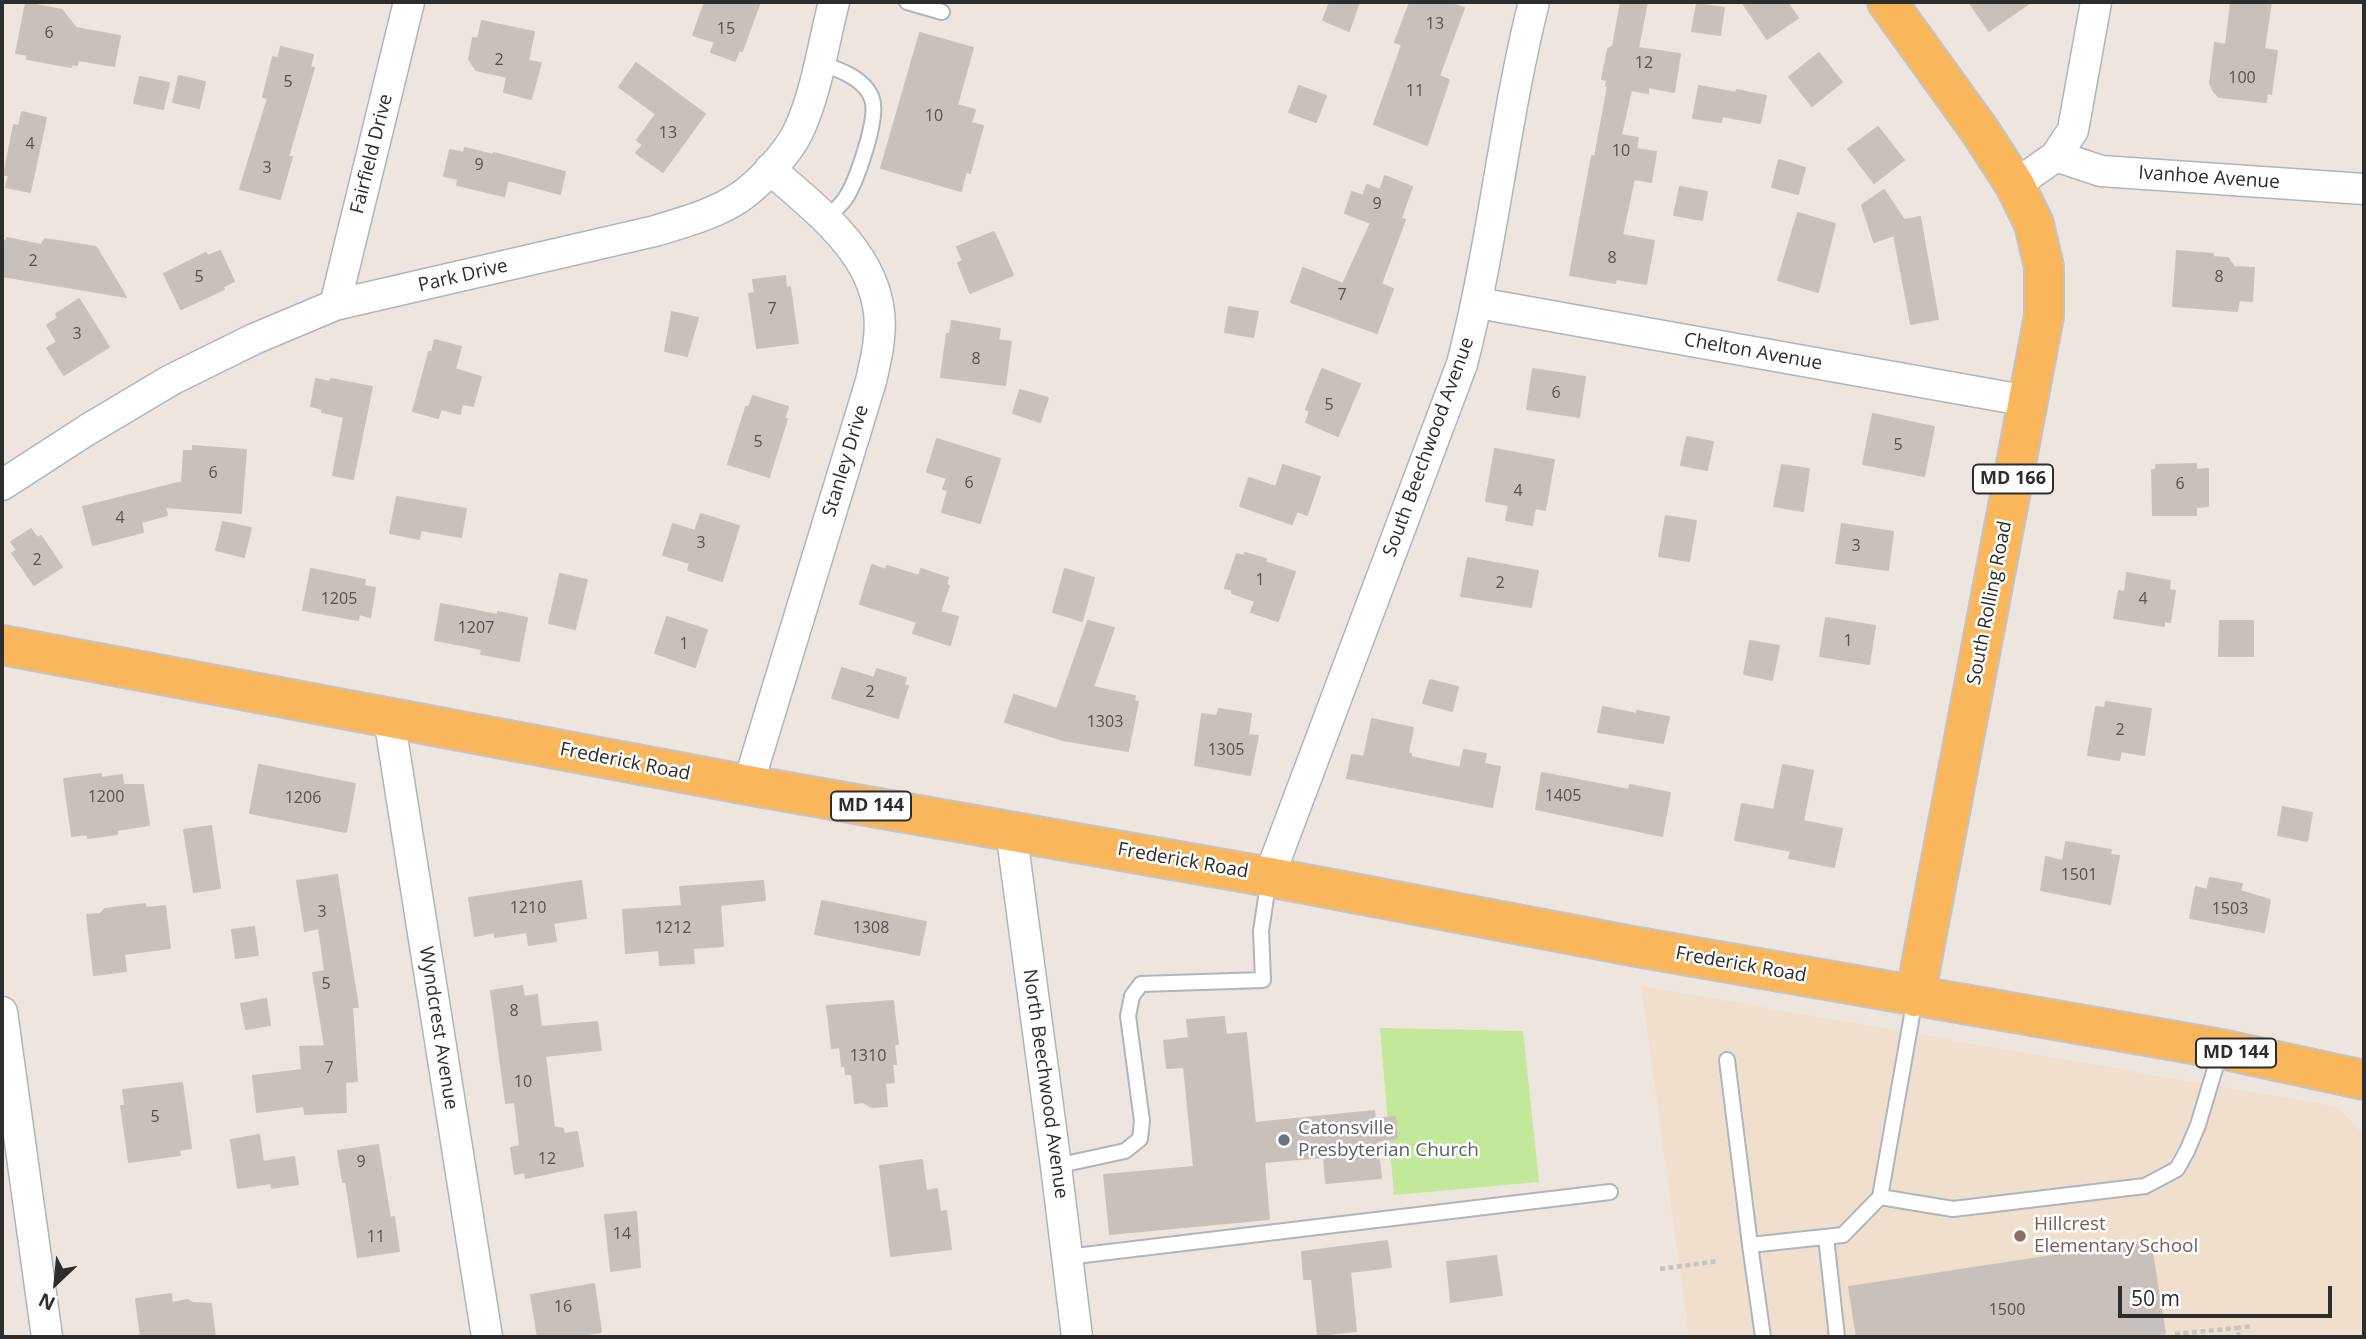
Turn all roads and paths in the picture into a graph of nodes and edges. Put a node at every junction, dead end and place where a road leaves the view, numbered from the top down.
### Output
1 (409, 2) edge
2 (834, 2) edge
3 (907, 2) edge
4 (1534, 2) edge
5 (1887, 2) edge
6 (2096, 2) edge
7 (942, 12) dead end
8 (819, 63) junction
9 (2056, 156) junction
10 (770, 169) junction
11 (2015, 185) junction
12 (2364, 189) edge
13 (825, 219) junction
14 (1478, 303) junction
15 (335, 305) junction
16 (2028, 401) junction
17 (2, 485) edge
18 (2, 645) edge
19 (390, 718) junction
20 (748, 785) junction
21 (1011, 830) junction
22 (1269, 877) junction
23 (1915, 997) junction
24 (2, 1012) edge
25 (2221, 1049) junction
26 (1727, 1060) dead end
27 (2364, 1080) edge
28 (1056, 1166) junction
29 (1610, 1192) dead end
30 (1880, 1197) junction
31 (1826, 1237) junction
32 (1750, 1245) junction
33 (1067, 1257) junction
34 (1718, 1261) dead end
35 (1660, 1269) dead end
36 (2251, 1326) dead end
37 (2237, 1328) junction
38 (2175, 1334) dead end
39 (47, 1337) edge
40 (487, 1337) edge
41 (1077, 1337) edge
42 (1763, 1337) edge
43 (1837, 1337) edge
44 (2239, 1337) edge

1 - 15 street, Fairfield Drive
2 - 8 street, Park Drive
3 - 7 lane
4 - 14 street, South Beechwood Avenue
5 - 11 main road, South Rolling Road / MD 166
6 - 9 street
8 - 10 street, Park Drive
8 - 13 lane
9 - 11 street
9 - 12 street, Ivanhoe Avenue
10 - 13 street, Stanley Drive
10 - 15 street, Park Drive
11 - 16 main road, South Rolling Road / MD 166
13 - 20 street, Stanley Drive
14 - 16 street, Chelton Avenue
14 - 22 street, South Beechwood Avenue
15 - 17 street, Park Drive
16 - 23 main road, South Rolling Road / MD 166
18 - 19 main road, Frederick Road / MD 144
19 - 20 main road, Frederick Road / MD 144
19 - 40 street, Wyndcrest Avenue
20 - 21 main road, Frederick Road / MD 144
21 - 22 main road, Frederick Road / MD 144
21 - 28 street, North Beechwood Avenue
22 - 23 main road, Frederick Road / MD 144
22 - 28 lane
23 - 25 main road, Frederick Road / MD 144
23 - 30 lane
24 - 39 street
25 - 27 main road, Frederick Road / MD 144
25 - 30 lane
26 - 32 lane
28 - 33 street, North Beechwood Avenue
29 - 33 lane
30 - 31 lane
31 - 32 lane
31 - 43 lane
32 - 42 lane
33 - 41 street, North Beechwood Avenue
34 - 35 path
36 - 37 path
37 - 38 path
37 - 44 path

